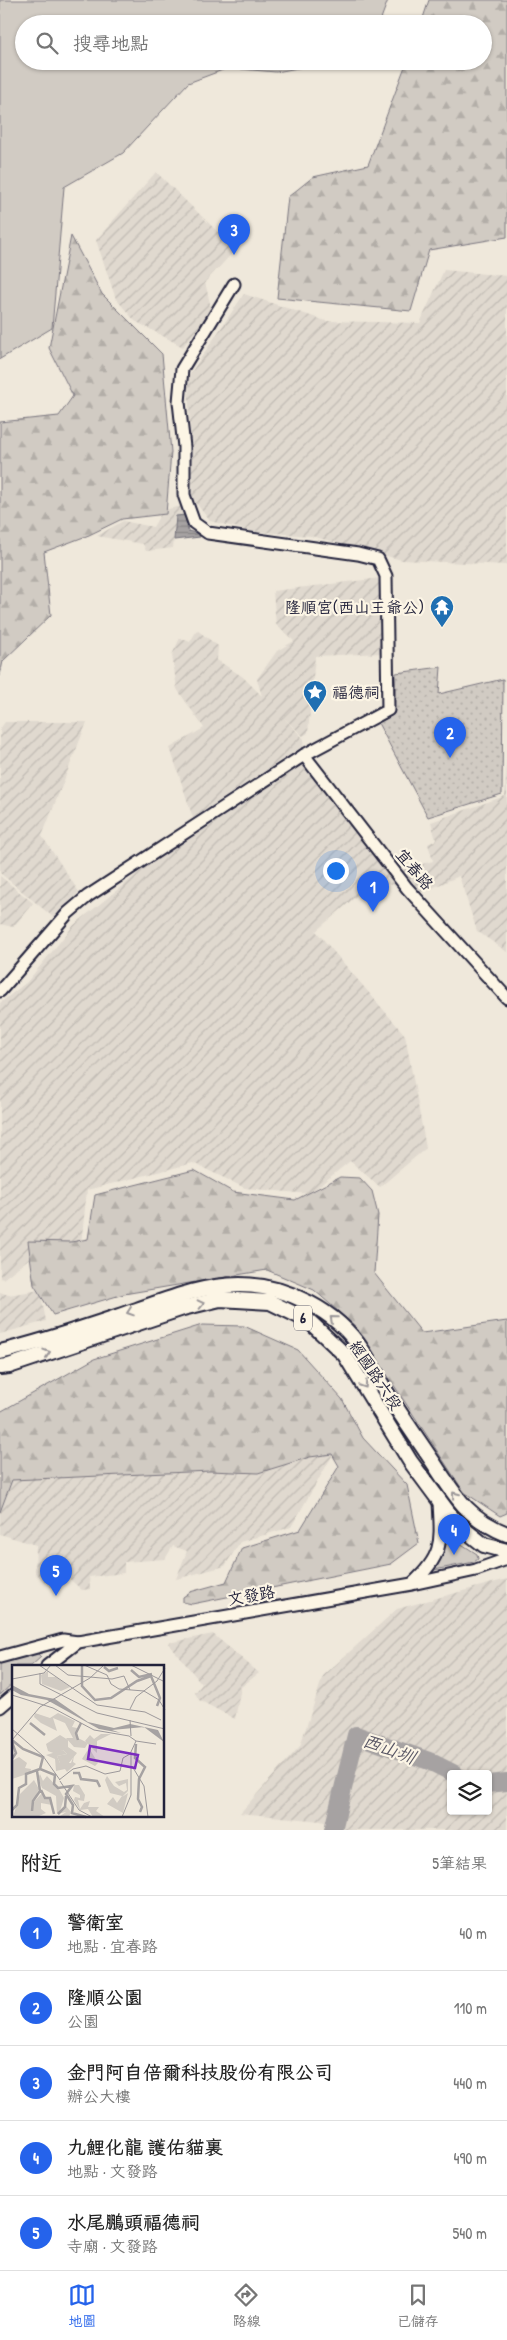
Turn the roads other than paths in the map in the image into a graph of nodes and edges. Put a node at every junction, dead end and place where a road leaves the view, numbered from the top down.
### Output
1 (234, 284) dead end
2 (304, 755) junction
3 (0, 991) edge
4 (507, 998) edge
5 (356, 1343) junction
6 (0, 1352) edge
7 (345, 1355) junction
8 (0, 1367) edge
9 (439, 1502) junction
10 (507, 1534) edge
11 (507, 1551) edge
12 (507, 1559) edge
13 (412, 1584) junction
14 (78, 1642) junction
15 (0, 1656) edge
16 (48, 1665) edge
17 (12, 1697) edge
18 (0, 1707) edge

1 - 2 street
2 - 3 street
2 - 4 street, 宜春路
5 -> 6 main road, 經國路六段 / 6
5 - 7 main road
10 -> 5 main road, 經國路六段 / 6
8 -> 7 main road, 經國路六段 / 6
7 -> 9 main road, 經國路六段 / 6
9 - 11 main road, 經國路六段 / 6
9 - 13 street
12 - 13 street, 文發路
13 - 14 street, 文發路
14 - 15 street, 文發路
14 - 16 street
17 - 18 street

